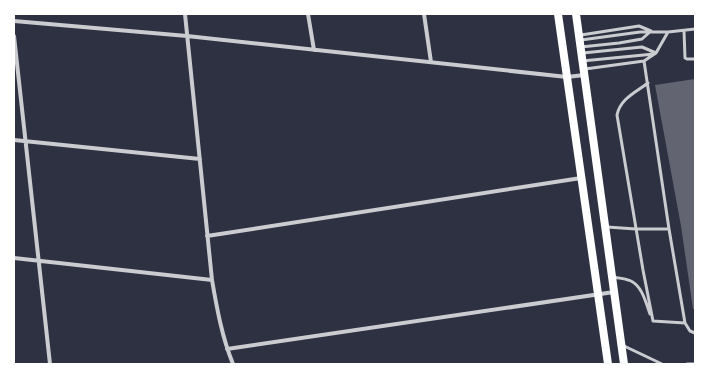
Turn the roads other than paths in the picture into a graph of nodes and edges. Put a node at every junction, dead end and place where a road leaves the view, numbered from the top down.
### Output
1 (184, 14) edge
2 (308, 14) edge
3 (424, 14) edge
4 (558, 14) edge
5 (576, 14) edge
6 (14, 21) edge
7 (695, 29) edge
8 (651, 31) junction
9 (684, 31) junction
10 (668, 32) junction
11 (14, 36) edge
12 (187, 36) junction
13 (314, 50) junction
14 (656, 53) junction
15 (581, 54) junction
16 (695, 59) edge
17 (644, 61) junction
18 (431, 62) junction
19 (567, 77) junction
20 (648, 83) junction
21 (14, 140) edge
22 (26, 141) junction
23 (200, 159) junction
24 (581, 178) junction
25 (605, 227) junction
26 (636, 229) junction
27 (669, 229) junction
28 (207, 236) junction
29 (14, 258) edge
30 (39, 261) junction
31 (612, 276) junction
32 (212, 280) junction
33 (614, 292) junction
34 (598, 294) junction
35 (653, 321) junction
36 (685, 323) junction
37 (695, 333) edge
38 (621, 344) junction
39 (227, 349) junction
40 (50, 364) edge
41 (233, 364) edge
42 (608, 364) edge
43 (624, 364) edge
44 (662, 364) edge
45 (687, 364) edge
46 (695, 364) edge

1 - 12 street
2 - 13 street
3 - 18 street
4 - 19 main road
5 - 15 main road
6 - 12 street
7 - 9 lane
8 - 10 lane
8 - 15 lane
8 - 15 lane
8 - 15 lane
9 - 10 lane
9 - 16 lane
10 - 14 lane
11 - 22 street
12 - 13 street
12 - 23 street
13 - 18 street
14 - 15 lane
14 - 15 lane
14 - 17 lane
15 - 17 lane
15 - 19 street
15 - 25 main road
17 - 20 lane
18 - 19 street
19 - 24 main road
20 - 26 lane
20 - 27 lane
21 - 22 street
22 - 23 street
22 - 30 street
23 - 28 street
24 - 28 street
24 - 34 main road
25 - 26 lane
25 - 31 main road
26 - 27 lane
26 - 35 lane
27 - 36 lane
28 - 32 street
29 - 30 street
30 - 32 street
30 - 40 street
31 - 33 main road
31 - 35 lane
32 - 39 street
33 - 34 street
33 - 38 main road
34 - 39 street
34 - 42 main road
35 - 36 lane
36 - 37 lane
38 - 43 main road
38 - 44 lane
39 - 41 street
45 - 46 lane

